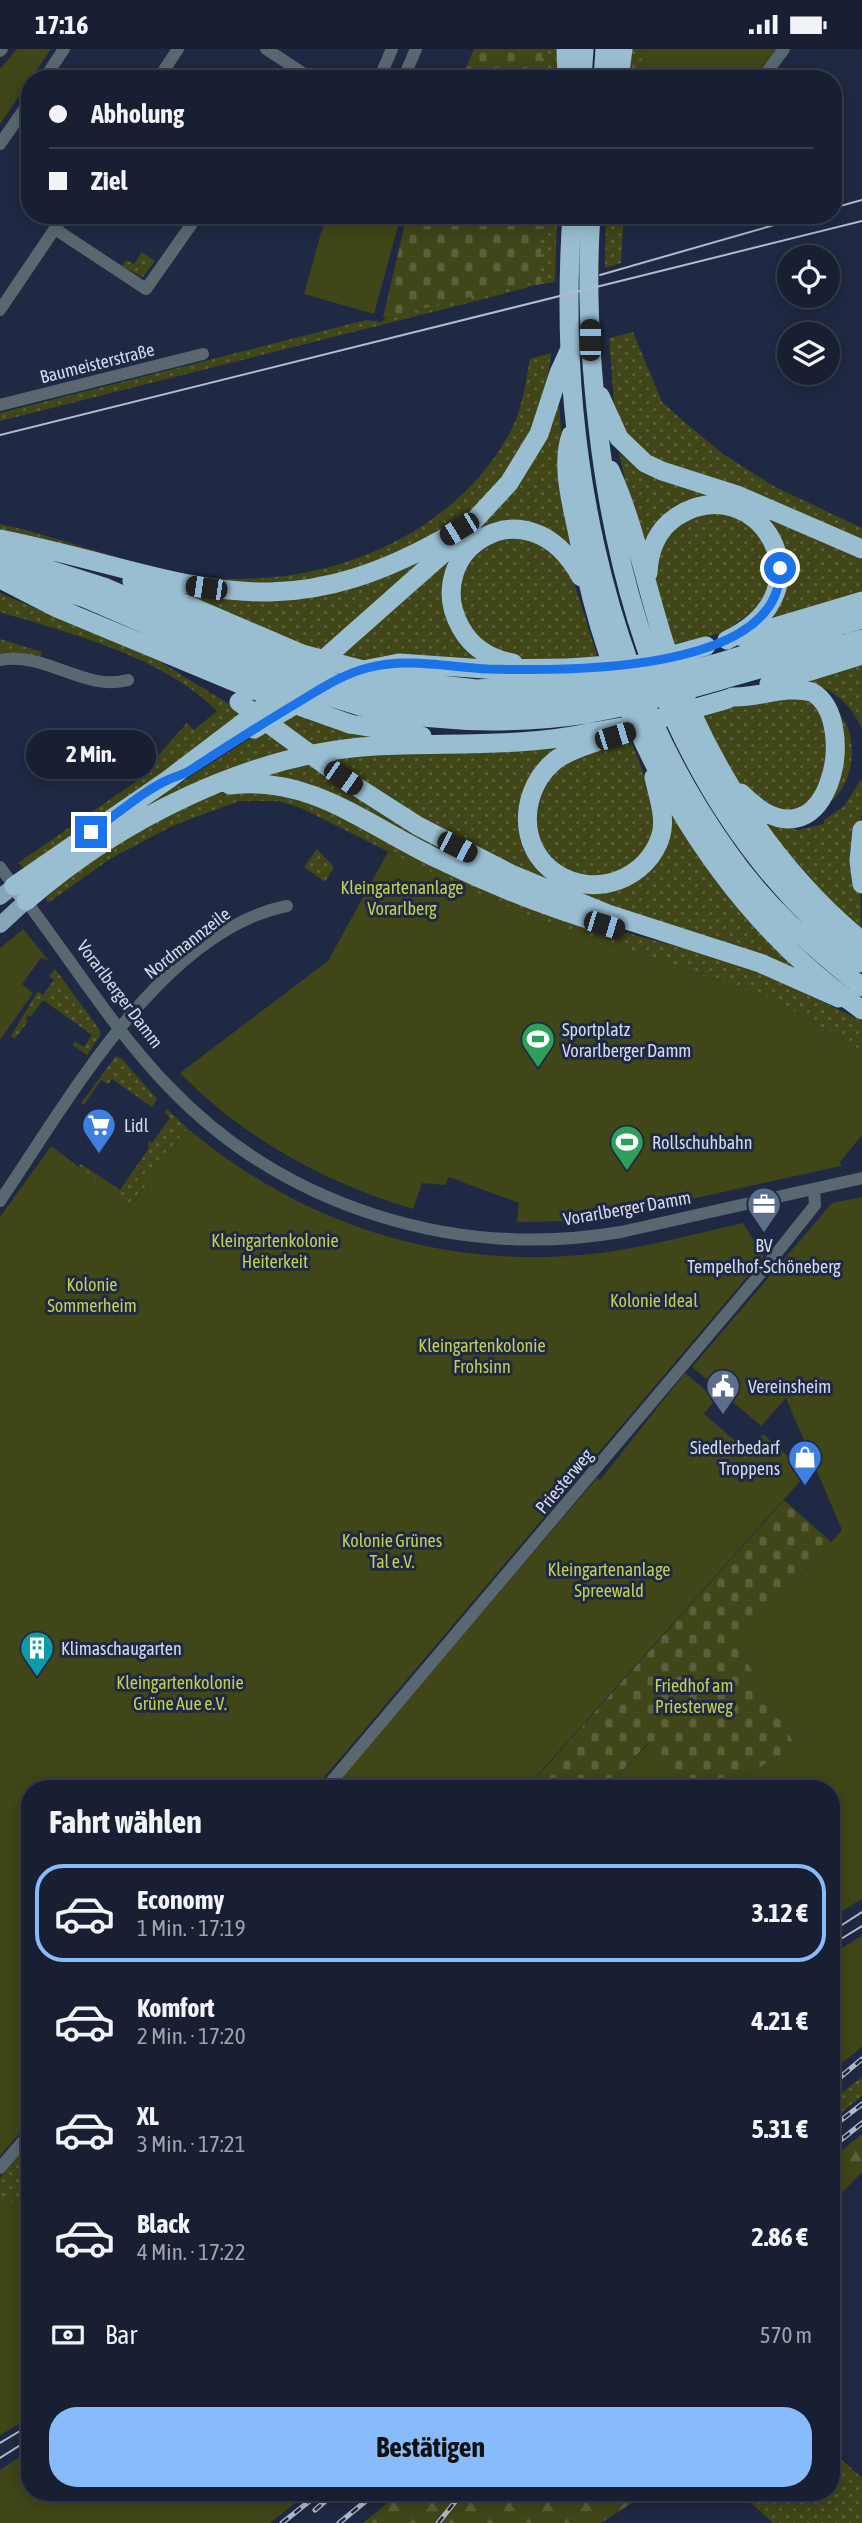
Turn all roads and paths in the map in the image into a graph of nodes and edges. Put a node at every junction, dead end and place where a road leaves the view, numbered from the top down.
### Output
1 (64, 49) edge
2 (178, 49) edge
3 (266, 49) edge
4 (391, 49) edge
5 (416, 49) edge
6 (566, 49) edge
7 (584, 49) edge
8 (605, 49) edge
9 (623, 49) edge
10 (784, 49) edge
11 (50, 70) edge
12 (164, 70) edge
13 (290, 70) edge
14 (383, 70) edge
15 (407, 70) edge
16 (567, 70) edge
17 (583, 70) edge
18 (604, 70) edge
19 (621, 70) edge
20 (769, 70) edge
21 (21, 113) edge
22 (0, 144) edge
23 (58, 224) edge
24 (192, 224) edge
25 (572, 224) edge
26 (592, 224) edge
27 (55, 229) junction
28 (0, 310) edge
29 (570, 350) junction
30 (202, 353) dead end
31 (593, 379) junction
32 (0, 405) edge
33 (576, 425) junction
34 (600, 447) junction
35 (472, 522) junction
36 (0, 539) edge
37 (862, 549) edge
38 (0, 554) edge
39 (90, 562) junction
40 (0, 572) edge
41 (0, 579) edge
42 (593, 599) junction
43 (652, 601) junction
44 (862, 601) edge
45 (862, 619) edge
46 (862, 639) edge
47 (727, 640) junction
48 (862, 655) edge
49 (0, 660) edge
50 (294, 660) junction
51 (720, 677) junction
52 (128, 680) dead end
53 (254, 690) junction
54 (579, 701) junction
55 (855, 734) dead end
56 (445, 742) junction
57 (650, 756) junction
58 (169, 779) junction
59 (729, 780) junction
60 (215, 787) junction
61 (847, 789) dead end
62 (862, 830) edge
63 (0, 867) edge
64 (862, 884) edge
65 (13, 895) edge
66 (287, 906) dead end
67 (0, 925) edge
68 (862, 941) edge
69 (722, 952) junction
70 (862, 963) edge
71 (858, 1000) edge
72 (120, 1028) junction
73 (862, 1178) edge
74 (814, 1189) junction
75 (0, 1201) edge
76 (333, 1780) edge
77 (21, 2144) edge
78 (0, 2168) edge

1 - 11 street
2 - 12 street
3 - 13 street
4 - 14 street
5 - 15 street
6 - 16 highway
7 - 17 highway
8 - 18 highway
9 - 19 highway
10 - 20 street
21 - 22 street
23 - 27 street
24 - 27 street
25 - 29 highway
26 - 31 highway
27 - 28 street
29 - 33 highway
29 - 35 highway
30 - 32 street, Baumeisterstraße
31 - 34 highway
31 - 37 highway
33 - 42 highway
33 - 71 highway
34 - 43 highway
34 - 70 highway
35 - 39 highway
35 - 58 highway
36 - 39 highway
38 - 50 highway
39 - 50 highway
40 - 53 highway
41 - 53 highway
42 - 54 highway
42 - 57 highway
43 - 47 highway
43 - 59 highway
44 - 47 highway
45 - 51 highway
46 - 51 highway
47 - 51 highway
48 - 51 highway
49 - 52 street
50 - 54 highway, bridge
50 - 54 highway, bridge
51 - 54 highway, bridge
51 - 54 highway, bridge
51 - 54 highway, bridge
51 - 55 highway
53 - 54 highway, bridge
53 - 56 highway, bridge
53 - 69 highway, bridge
54 - 56 highway
54 - 57 highway
54 - 58 highway
56 - 60 highway
57 - 71 highway
58 - 65 highway
59 - 61 highway
59 - 68 highway
60 - 65 highway
60 - 69 highway
62 - 64 highway
63 - 65 street, Vorarlberger Damm
65 - 67 main road
65 - 72 street, Vorarlberger Damm
66 - 72 street, Nordmannzeile
69 - 71 highway
72 - 74 street, Vorarlberger Damm
72 - 75 street, Nordmannzeile
73 - 74 street, Vorarlberger Damm
74 - 76 street, Priesterweg
77 - 78 street

